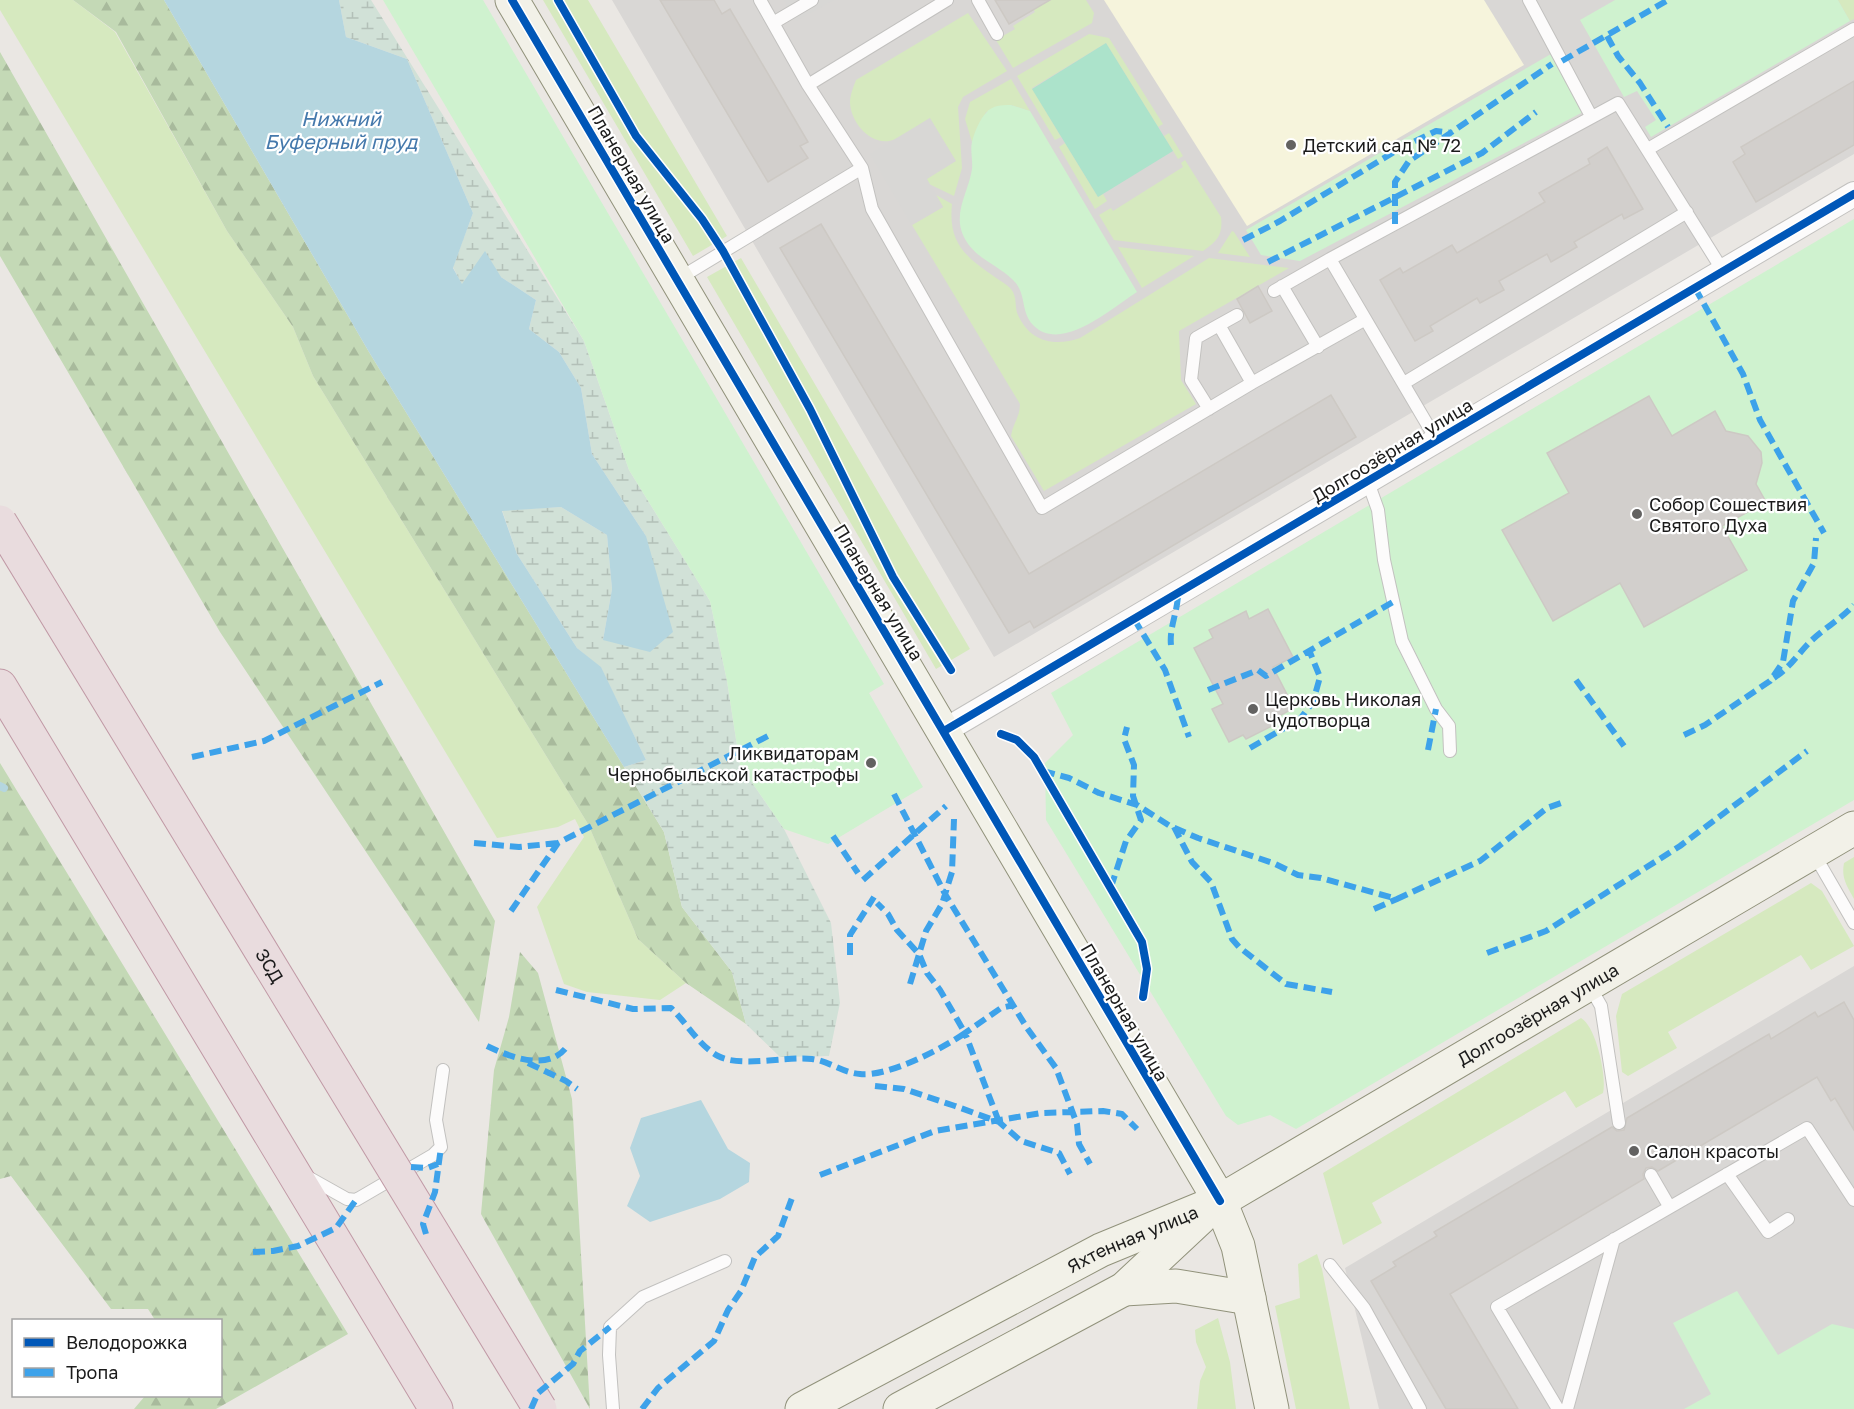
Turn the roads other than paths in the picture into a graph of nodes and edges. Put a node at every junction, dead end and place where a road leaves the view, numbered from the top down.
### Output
1 (512, 0) edge
2 (760, 0) edge
3 (813, 0) edge
4 (947, 0) edge
5 (978, 0) edge
6 (1529, 0) edge
7 (773, 23) junction
8 (1854, 29) edge
9 (997, 34) dead end
10 (808, 86) junction
11 (1591, 116) junction
12 (1648, 149) junction
13 (862, 168) junction
14 (1854, 194) edge
15 (1687, 212) junction
16 (1330, 259) junction
17 (1723, 271) junction
18 (676, 280) junction
19 (1237, 315) dead end
20 (1364, 321) junction
21 (1219, 326) junction
22 (1317, 346) junction
23 (1252, 383) junction
24 (1404, 383) junction
25 (1209, 409) junction
26 (1437, 441) junction
27 (1368, 482) junction
28 (0, 522) edge
29 (0, 687) edge
30 (944, 731) junction
31 (1450, 751) dead end
32 (1854, 828) edge
33 (98, 835) dead end
34 (1813, 853) junction
35 (1854, 923) edge
36 (1589, 984) junction
37 (443, 1070) dead end
38 (1619, 1123) dead end
39 (1727, 1174) junction
40 (1651, 1175) dead end
41 (1220, 1200) junction
42 (1854, 1200) edge
43 (1670, 1206) junction
44 (1788, 1219) dead end
45 (1614, 1239) junction
46 (725, 1261) dead end
47 (1330, 1265) dead end
48 (1124, 1289) junction
49 (1249, 1299) junction
50 (436, 1409) edge
51 (540, 1409) edge
52 (613, 1409) edge
53 (802, 1409) edge
54 (900, 1409) edge
55 (1272, 1409) edge
56 (1420, 1409) edge
57 (1558, 1409) edge
58 (1567, 1409) edge

1 - 18 main road, Планерная улица
2 - 7 lane
3 - 7 lane
4 - 10 lane
5 - 9 lane
6 - 11 lane
7 - 10 lane
8 - 12 lane
10 - 13 lane
11 - 12 lane
11 - 16 lane
12 - 15 lane
13 - 18 lane
13 - 25 lane
14 - 17 street, Долгоозёрная улица
15 - 17 lane
15 - 24 lane
16 - 20 lane
16 - 22 lane
17 - 26 street, Долгоозёрная улица
18 - 30 main road, Планерная улица
19 - 21 lane
20 - 22 lane
20 - 24 lane
21 - 23 lane
21 - 25 lane
22 - 23 lane
23 - 25 lane
24 - 26 lane
26 - 27 street, Долгоозёрная улица
27 - 30 street, Долгоозёрная улица
27 - 31 lane
28 - 51 highway, ЗСД, bridge
29 - 50 highway
30 - 41 main road, Планерная улица
32 - 34 main road, Долгоозёрная улица
33 - 37 lane
34 - 35 lane
34 - 36 main road, Долгоозёрная улица
36 - 38 lane
36 - 41 main road, Долгоозёрная улица
39 - 42 lane
39 - 43 lane
39 - 44 lane
40 - 43 lane
41 - 48 main road, Яхтенная улица
41 - 49 main road, Планерная улица
41 - 53 main road, Яхтенная улица
43 - 45 lane
45 - 57 lane
45 - 58 lane
46 - 52 lane
47 - 56 lane
48 - 49 main road
48 - 54 main road, Яхтенная улица
49 - 55 main road, Планерная улица

